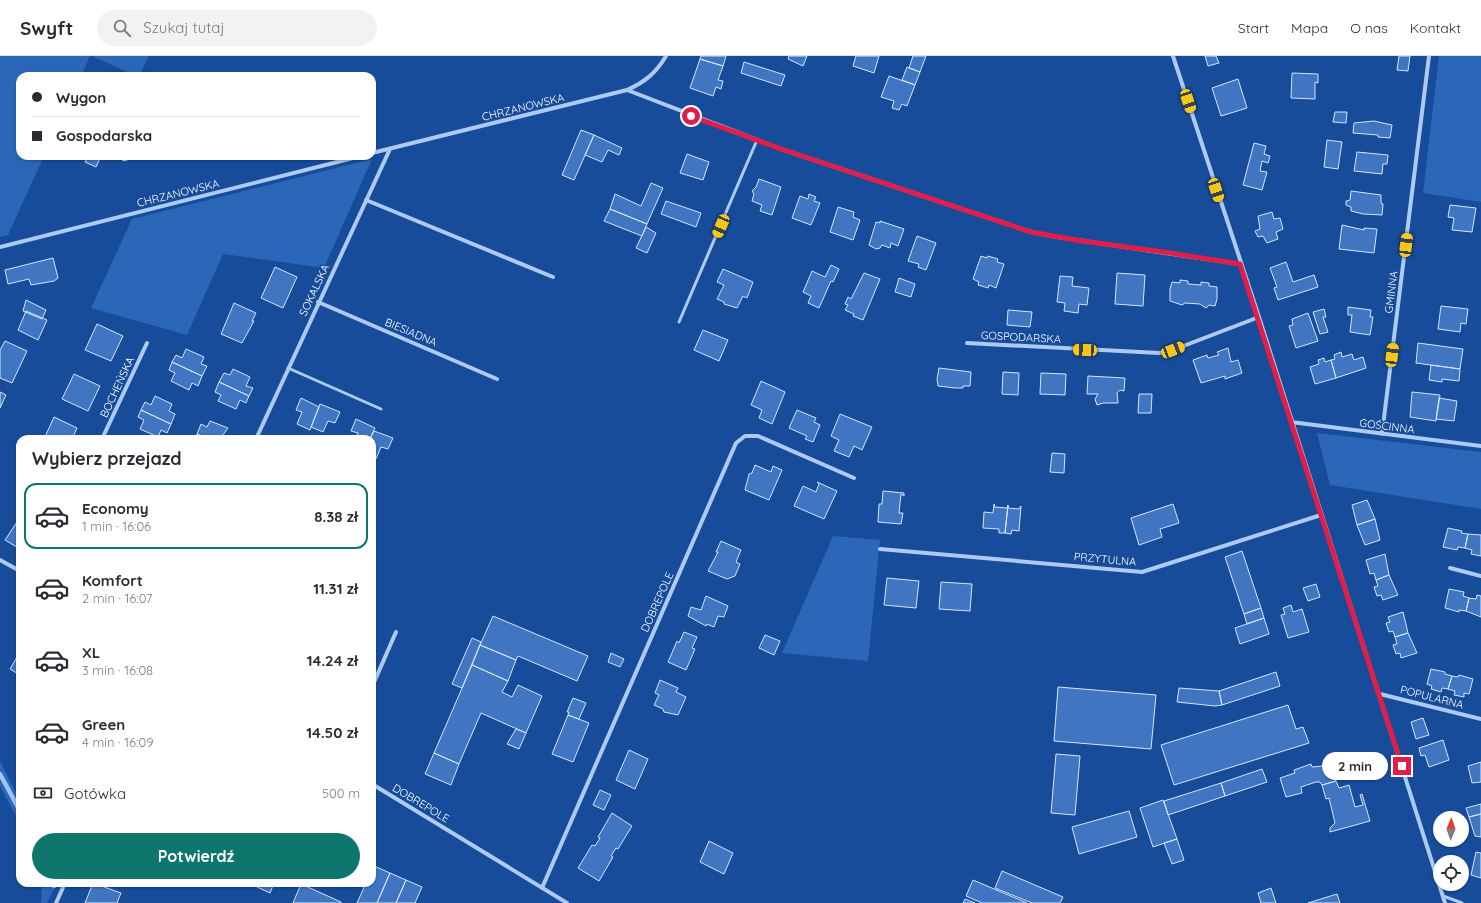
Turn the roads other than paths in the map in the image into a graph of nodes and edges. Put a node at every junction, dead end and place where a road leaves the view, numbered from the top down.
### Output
1 (666, 56) edge
2 (1173, 56) edge
3 (1430, 56) edge
4 (627, 90) junction
5 (757, 140) junction
6 (390, 149) junction
7 (376, 152) edge
8 (345, 160) edge
9 (366, 200) junction
10 (0, 247) edge
11 (1240, 264) junction
12 (553, 277) dead end
13 (318, 302) junction
14 (1258, 317) junction
15 (678, 322) dead end
16 (148, 343) dead end
17 (967, 343) dead end
18 (288, 368) junction
19 (497, 379) dead end
20 (381, 409) dead end
21 (1291, 422) junction
22 (1382, 434) junction
23 (104, 435) edge
24 (258, 435) edge
25 (1481, 446) edge
26 (854, 478) dead end
27 (1321, 515) junction
28 (880, 549) dead end
29 (0, 560) edge
30 (1450, 568) dead end
31 (16, 569) edge
32 (1481, 576) edge
33 (396, 632) dead end
34 (376, 678) edge
35 (1380, 694) junction
36 (1481, 719) edge
37 (376, 786) edge
38 (63, 887) edge
39 (542, 888) junction
40 (1443, 896) junction
41 (56, 903) edge
42 (567, 903) edge
43 (1446, 903) edge
44 (1462, 903) edge

1 - 4 street, CHRZANOWSKA
2 - 11 street
3 - 22 street, GMINNA
4 - 5 street
4 - 6 street, CHRZANOWSKA
5 - 11 street
5 - 15 lane
6 - 7 street, CHRZANOWSKA
6 - 9 street, SOKALSKA
8 - 10 street, CHRZANOWSKA
9 - 12 street
9 - 13 street, SOKALSKA
11 - 14 street
13 - 18 street, SOKALSKA
13 - 19 street, BIESIADNA
14 - 17 street, GOSPODARSKA
14 - 21 street
16 - 23 street, BOCHEŃSKA
18 - 20 lane
18 - 24 street, SOKALSKA
21 - 22 street, GOŚCINNA
21 - 27 street
22 - 25 street, GOŚCINNA
26 - 39 street, DOBREPOLE
27 - 28 street, PRZYTULNA
27 - 35 street
29 - 31 street
30 - 32 street
33 - 34 street
35 - 36 street, POPULARNA
35 - 40 street
37 - 39 street, DOBREPOLE
38 - 41 street
39 - 42 street, DOBREPOLE
40 - 43 street
40 - 44 lane

